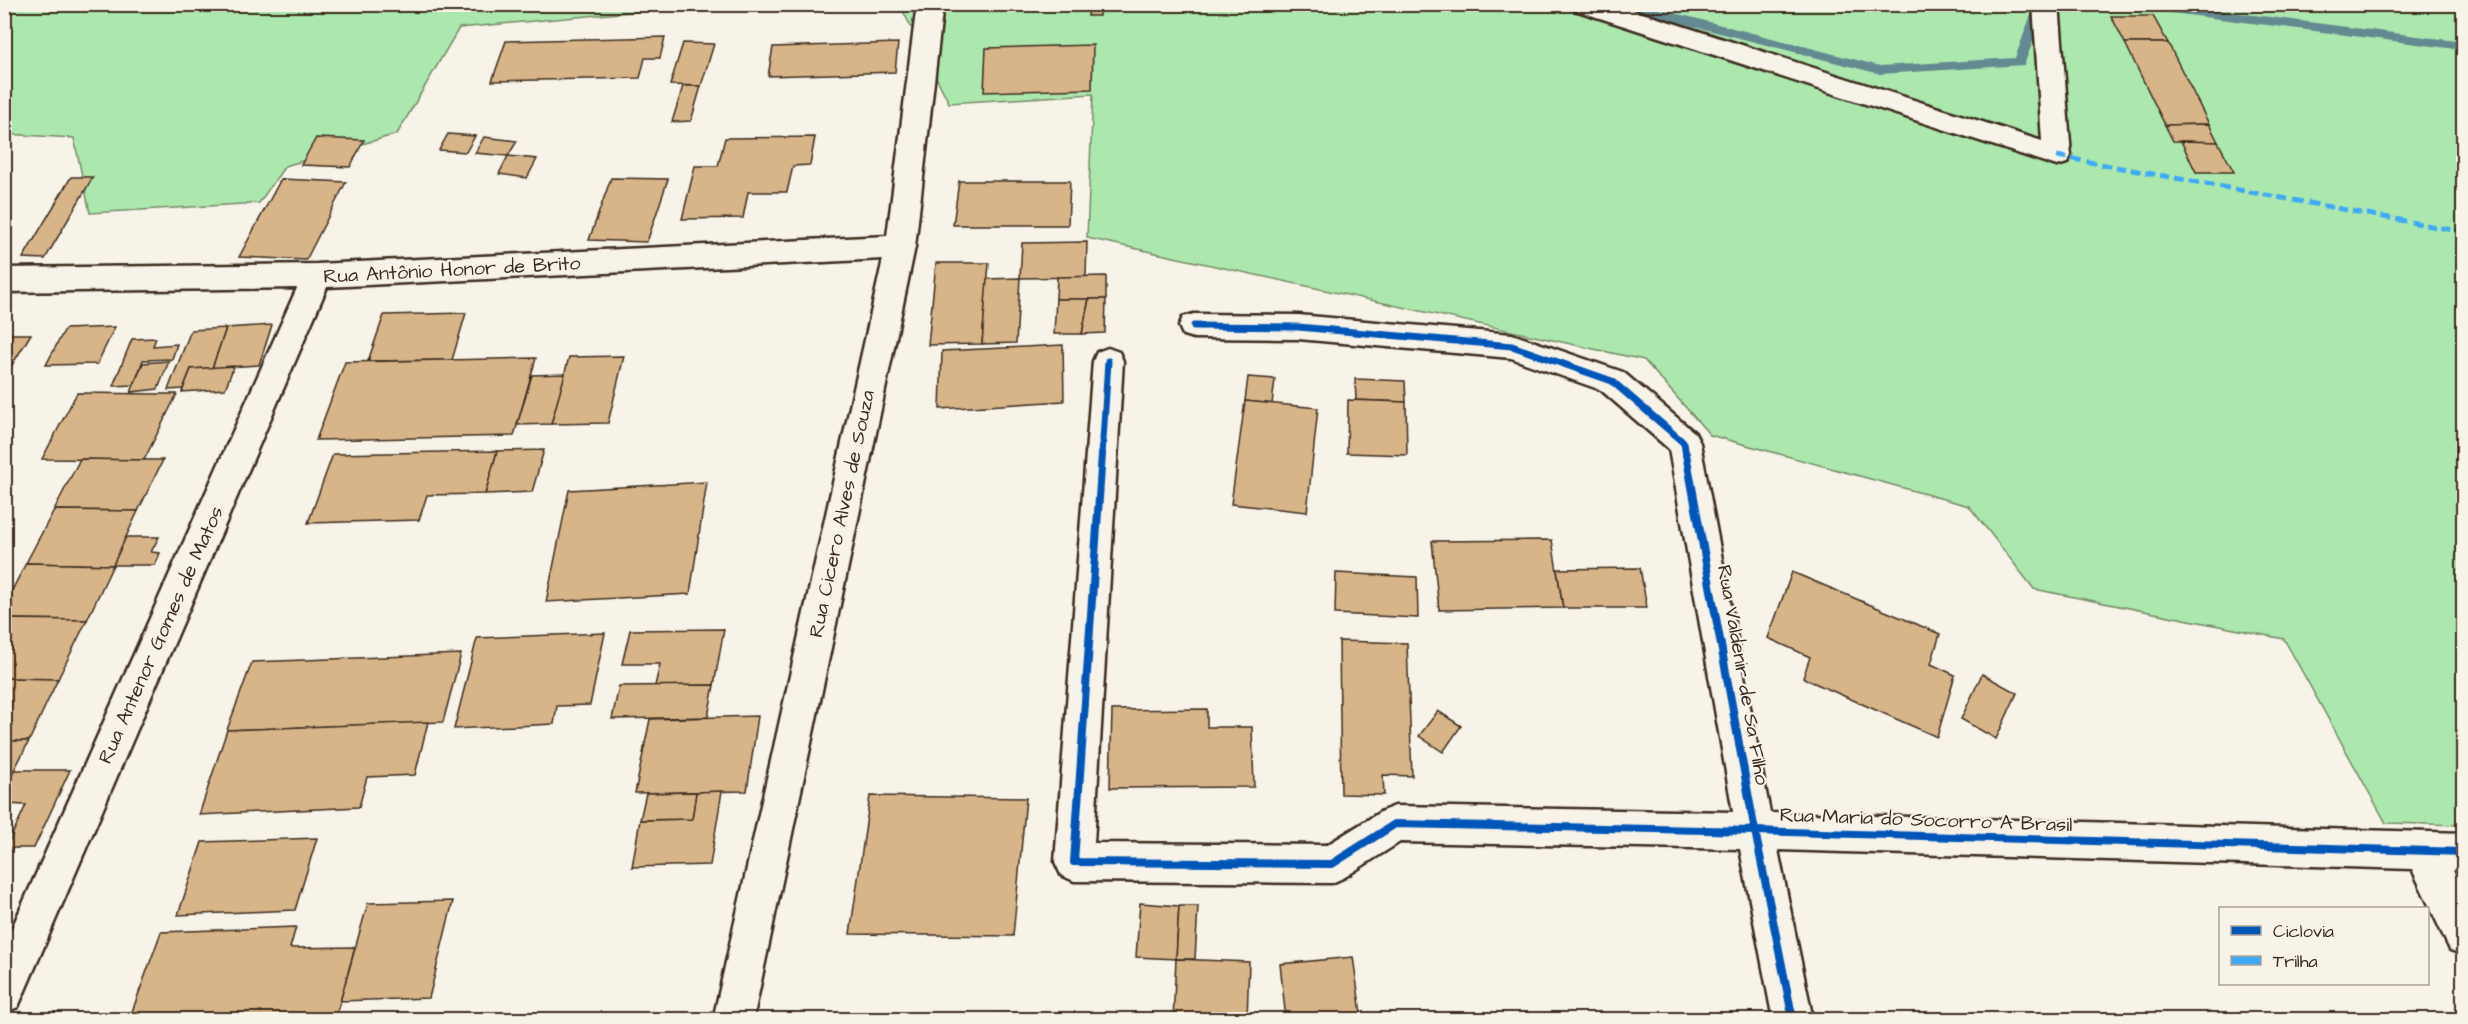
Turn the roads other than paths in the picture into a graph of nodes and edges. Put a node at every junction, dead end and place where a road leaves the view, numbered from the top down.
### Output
1 (930, 4) edge
2 (1584, 4) edge
3 (2046, 4) edge
4 (900, 248) junction
5 (317, 276) junction
6 (4, 280) edge
7 (1194, 326) dead end
8 (1108, 361) dead end
9 (1755, 831) junction
10 (2424, 852) junction
11 (2463, 852) edge
12 (2463, 936) edge
13 (4, 993) edge
14 (733, 1020) edge
15 (1793, 1020) edge

1 - 4 street, Rua Cicero Alves de Souza
2 - 3 street
4 - 5 street, Rua Antônio Honor de Brito
4 - 14 street, Rua Cicero Alves de Souza
5 - 6 street, Rua Antônio Honor de Brito
5 - 13 street, Rua Antenor Gomes de Matos
7 - 9 street, Rua Valdenir de Sa Filho
8 - 9 street, Rua Maria do Socorro A Brasil
9 - 10 street, Rua Maria do Socorro A Brasil
9 - 15 street, Rua Valdenir de Sa Filho
10 - 11 street, Rua Maria do Socorro A Brasil
10 - 12 street

